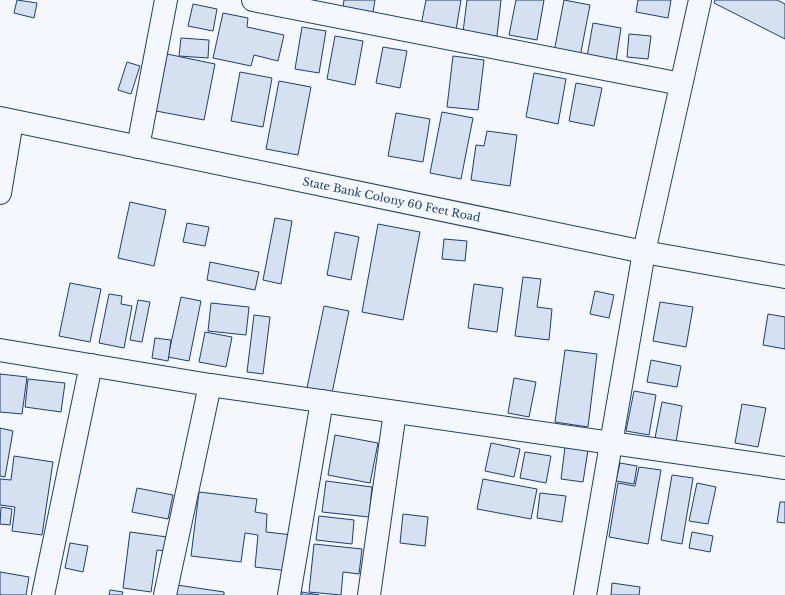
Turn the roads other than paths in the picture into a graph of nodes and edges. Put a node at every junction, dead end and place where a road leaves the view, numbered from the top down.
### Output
1 (166, 0) edge
2 (253, 0) edge
3 (700, 0) edge
4 (681, 84) junction
5 (6, 119) edge
6 (138, 147) junction
7 (0, 193) edge
8 (644, 252) junction
9 (785, 277) edge
10 (0, 350) edge
11 (91, 365) junction
12 (210, 384) junction
13 (322, 401) junction
14 (395, 412) junction
15 (612, 443) junction
16 (785, 468) edge
17 (43, 595) edge
18 (165, 595) edge
19 (289, 595) edge
20 (369, 595) edge
21 (585, 595) edge

1 - 6 street
2 - 4 street
3 - 4 street
4 - 8 street
5 - 6 street, State Bank Colony 60 Feet Road
5 - 7 street
6 - 8 street, State Bank Colony 60 Feet Road
8 - 9 street, State Bank Colony 60 Feet Road
8 - 15 street
10 - 11 street
11 - 12 street
11 - 17 street
12 - 13 street
12 - 18 street
13 - 14 street
13 - 19 street
14 - 15 street
14 - 20 street
15 - 16 street
15 - 21 street

